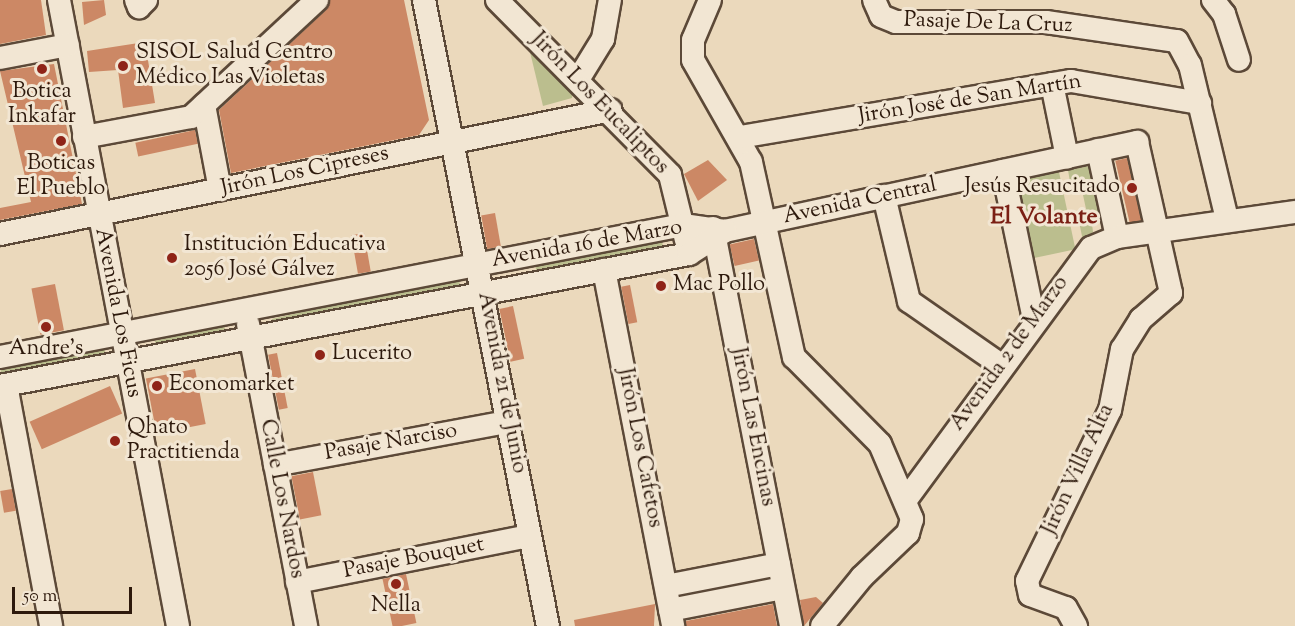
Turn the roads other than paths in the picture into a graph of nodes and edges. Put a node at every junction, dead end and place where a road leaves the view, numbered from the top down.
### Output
1 (59, 0) edge
2 (317, 0) edge
3 (424, 0) edge
4 (497, 0) edge
5 (610, 0) edge
6 (710, 0) edge
7 (874, 0) edge
8 (1213, 0) edge
9 (68, 45) junction
10 (0, 58) edge
11 (1239, 60) dead end
12 (579, 78) junction
13 (1052, 84) junction
14 (1200, 103) junction
15 (204, 105) junction
16 (611, 110) junction
17 (84, 137) junction
18 (740, 137) junction
19 (453, 142) junction
20 (1098, 150) junction
21 (1067, 157) junction
22 (1003, 171) junction
23 (220, 190) junction
24 (884, 196) junction
25 (1295, 212) edge
26 (99, 214) junction
27 (1227, 219) junction
28 (765, 222) junction
29 (683, 225) junction
30 (1160, 230) junction
31 (718, 232) junction
32 (0, 234) edge
33 (1117, 237) junction
34 (689, 254) junction
35 (478, 265) junction
36 (604, 270) junction
37 (483, 292) junction
38 (245, 309) junction
39 (1034, 320) junction
40 (121, 333) junction
41 (250, 338) junction
42 (0, 357) edge
43 (126, 362) junction
44 (1001, 365) junction
45 (3, 386) edge
46 (508, 422) junction
47 (275, 465) junction
48 (905, 501) junction
49 (530, 536) junction
50 (779, 564) junction
51 (297, 582) junction
52 (666, 586) junction
53 (783, 588) junction
54 (672, 618) edge
55 (51, 626) edge
56 (178, 626) edge
57 (306, 626) edge
58 (548, 626) edge
59 (791, 626) edge
60 (822, 626) edge
61 (1076, 626) edge

1 - 9 street, Avenida Los Ficus
2 - 15 street
3 - 19 street, Avenida 21 de Junio
4 - 12 street, Jirón Los Eucaliptos
5 - 12 street
6 - 18 street
7 - 14 street, Pasaje De La Cruz
8 - 11 street
9 - 10 street
9 - 17 street, Avenida Los Ficus
12 - 16 street, Jirón Los Eucaliptos
13 - 14 street, Jirón José de San Martín
13 - 18 street, Jirón José de San Martín
13 - 21 street
14 - 27 street, Pasaje De La Cruz
15 - 17 street
15 - 23 street
16 - 19 street, Jirón Los Cipreses
16 - 29 street, Jirón Los Eucaliptos
17 - 26 street, Avenida Los Ficus
18 - 28 street
19 - 23 street, Jirón Los Cipreses
19 - 35 street, Avenida 21 de Junio
20 - 21 street, Avenida Central
20 - 30 street, Avenida Central
20 - 33 street
21 - 22 street, Avenida Central
22 - 24 street, Avenida Central
22 - 39 street
23 - 26 street, Jirón Los Cipreses
24 - 28 street, Avenida Central
24 - 44 street
25 - 27 street, Avenida 2 de Marzo
26 - 32 street, Jirón Los Cipreses
26 - 40 street, Avenida Los Ficus
27 - 30 street, Avenida 2 de Marzo
28 - 31 street, Avenida Central
28 - 48 street
29 - 31 street, Avenida 16 de Marzo
29 - 34 street, Jirón Los Eucaliptos
29 - 35 street, Avenida 16 de Marzo
30 - 33 street, Avenida 2 de Marzo
30 - 61 street, Jirón Villa Alta
31 - 34 street, Avenida 16 de Marzo
31 - 50 street, Jirón Las Encinas
33 - 39 street, Avenida 2 de Marzo
34 - 36 street, Avenida 16 de Marzo
35 - 37 street, Avenida 21 de Junio
35 - 38 street, Avenida 16 de Marzo
36 - 37 street, Avenida 16 de Marzo
36 - 52 street, Jirón Los Cafetos
37 - 41 street, Avenida 16 de Marzo
37 - 46 street, Avenida 21 de Junio
38 - 40 street, Avenida 16 de Marzo
38 - 41 street, Calle Los Nardos
39 - 44 street, Avenida 2 de Marzo
40 - 42 street, Avenida 16 de Marzo
40 - 43 street, Avenida Los Ficus
41 - 43 street, Avenida 16 de Marzo
41 - 47 street, Calle Los Nardos
43 - 45 street, Avenida 16 de Marzo
43 - 56 street, Avenida Los Ficus
44 - 48 street, Avenida 2 de Marzo
45 - 55 street
46 - 47 street, Pasaje Narciso
46 - 49 street, Avenida 21 de Junio
47 - 51 street, Calle Los Nardos
48 - 60 street
49 - 51 street, Pasaje Bouquet
49 - 58 street, Avenida 21 de Junio
50 - 52 street
50 - 53 street, Jirón Las Encinas
51 - 57 street, Calle Los Nardos
52 - 54 street, Jirón Los Cafetos
53 - 54 street
53 - 59 street, Jirón Las Encinas

